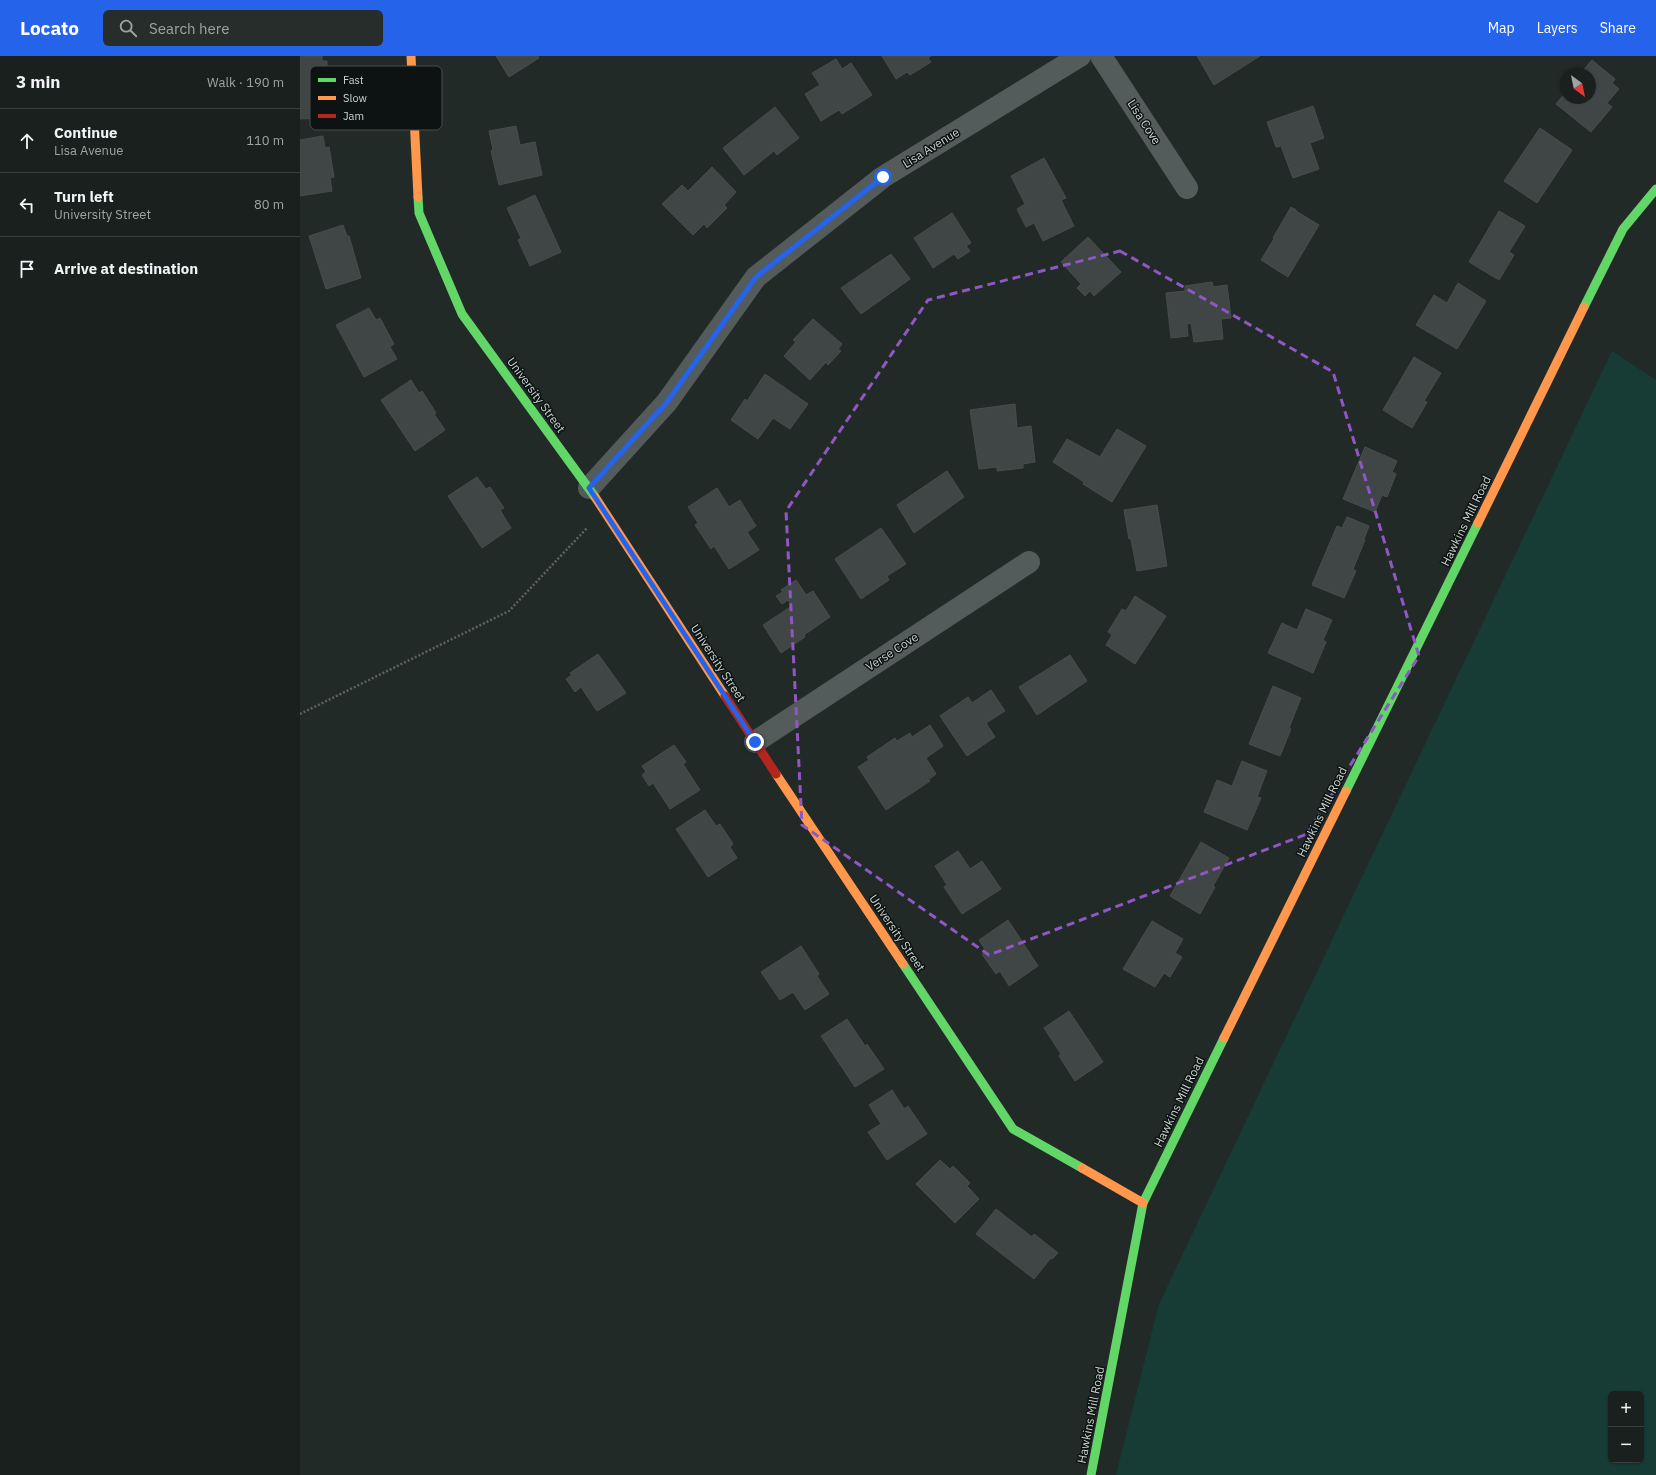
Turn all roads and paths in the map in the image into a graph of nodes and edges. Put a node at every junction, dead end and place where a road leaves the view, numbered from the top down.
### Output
1 (411, 56) edge
2 (1080, 56) edge
3 (1101, 56) edge
4 (412, 66) edge
5 (415, 130) edge
6 (1187, 188) dead end
7 (1656, 189) edge
8 (589, 488) junction
9 (604, 510) junction
10 (1029, 562) dead end
11 (300, 714) edge
12 (755, 742) junction
13 (1143, 1203) junction
14 (1091, 1475) edge

1 - 4 street, University Street
2 - 8 street, Lisa Avenue
3 - 6 street, Lisa Cove
5 - 8 street, University Street
7 - 13 street, Hawkins Mill Road
8 - 9 street, University Street
9 - 11 path
9 - 12 street, University Street
10 - 12 street, Verse Cove
12 - 13 street, University Street
13 - 14 street, Hawkins Mill Road

